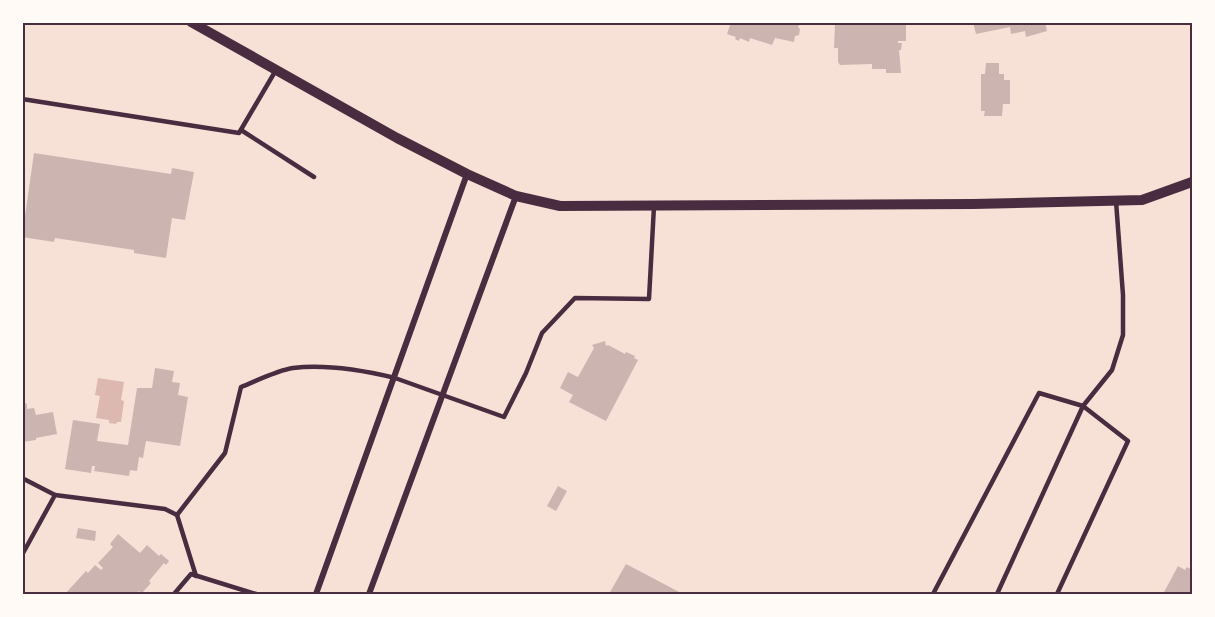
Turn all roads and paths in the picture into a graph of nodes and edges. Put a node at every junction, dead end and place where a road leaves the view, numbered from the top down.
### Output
1 (191, 22) edge
2 (276, 70) junction
3 (22, 99) edge
4 (241, 130) junction
5 (467, 174) junction
6 (314, 177) dead end
7 (1192, 182) edge
8 (516, 196) junction
9 (1116, 201) junction
10 (655, 205) junction
11 (395, 378) junction
12 (443, 395) junction
13 (1083, 406) junction
14 (22, 478) edge
15 (55, 495) junction
16 (177, 515) junction
17 (22, 555) edge
18 (196, 576) junction
19 (174, 594) edge
20 (256, 594) edge
21 (316, 594) edge
22 (369, 594) edge
23 (933, 594) edge
24 (997, 594) edge
25 (1057, 594) edge

1 - 2 street
2 - 4 lane
2 - 5 street
3 - 4 lane
4 - 6 lane
5 - 8 street
5 - 11 street
7 - 9 street
8 - 10 street
8 - 12 street
9 - 10 street
9 - 13 lane
10 - 12 lane
11 - 12 lane
11 - 16 lane
11 - 21 street
12 - 22 street
13 - 23 lane
13 - 24 lane
13 - 25 lane
14 - 15 lane
15 - 16 lane
15 - 17 lane
16 - 18 lane
18 - 19 lane
18 - 20 lane

